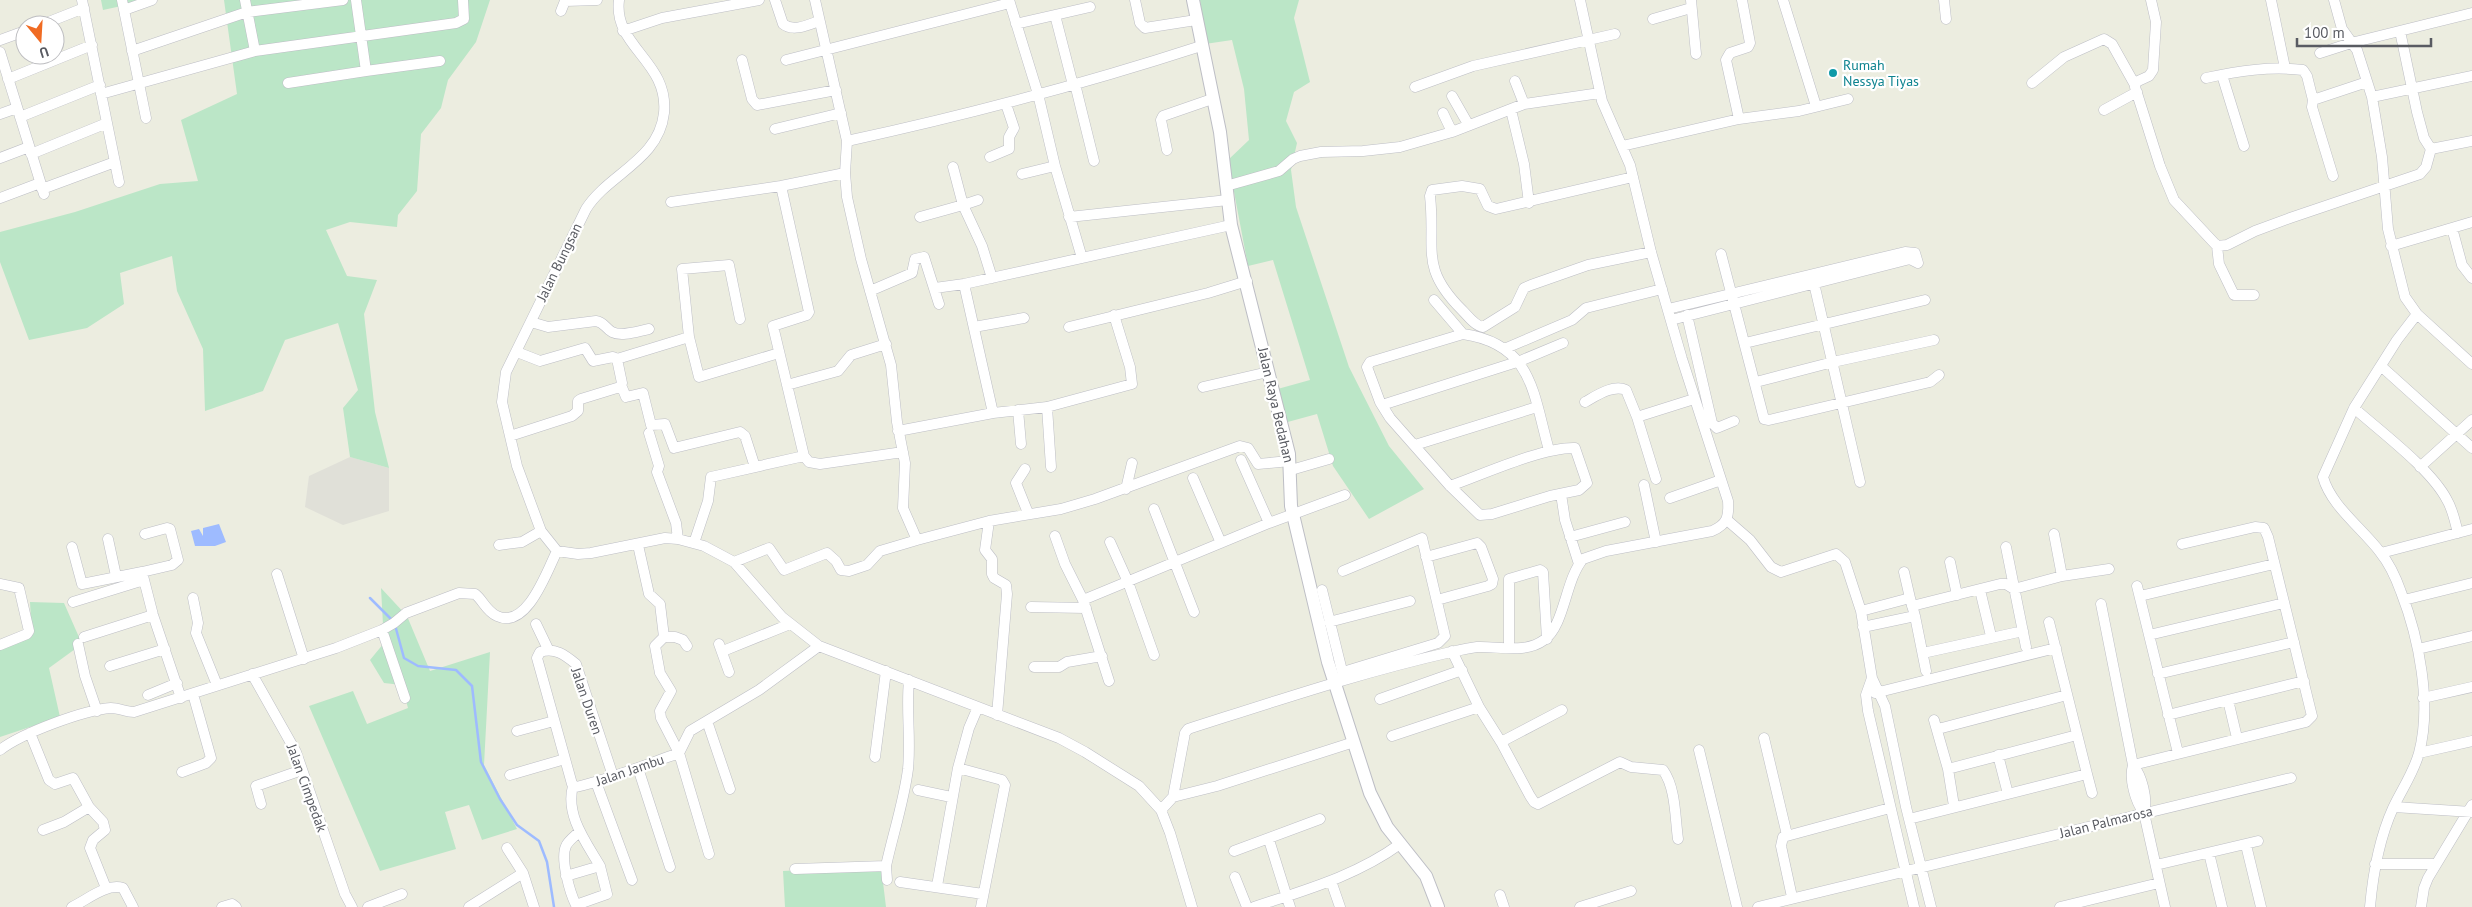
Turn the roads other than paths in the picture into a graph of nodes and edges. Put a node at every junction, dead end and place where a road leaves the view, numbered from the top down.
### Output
1 (152, 0) edge
2 (245, 0) edge
3 (344, 0) edge
4 (356, 0) edge
5 (463, 0) edge
6 (597, 0) edge
7 (619, 0) edge
8 (759, 0) edge
9 (775, 0) edge
10 (815, 0) edge
11 (1136, 0) edge
12 (1193, 0) edge
13 (1580, 0) edge
14 (1742, 0) edge
15 (1783, 0) edge
16 (1944, 0) edge
17 (2151, 0) edge
18 (2270, 0) edge
19 (2334, 0) edge
20 (1009, 1) edge
21 (83, 4) edge
22 (1691, 4) edge
23 (123, 5) edge
24 (1090, 7) dead end
25 (561, 11) dead end
26 (247, 12) junction
27 (2472, 13) edge
28 (60, 15) edge
29 (1055, 15) junction
30 (1653, 19) dead end
31 (1946, 19) dead end
32 (1196, 20) junction
33 (820, 21) junction
34 (1016, 24) junction
35 (623, 31) junction
36 (2400, 31) junction
37 (1615, 34) dead end
38 (15, 35) edge
39 (361, 37) junction
40 (0, 40) edge
41 (1588, 40) junction
42 (2351, 43) junction
43 (92, 45) junction
44 (1201, 46) junction
45 (825, 50) junction
46 (132, 51) junction
47 (255, 51) junction
48 (0, 52) edge
49 (2320, 53) dead end
50 (1696, 54) dead end
51 (742, 60) dead end
52 (786, 60) dead end
53 (440, 61) dead end
54 (2285, 68) junction
55 (366, 72) junction
56 (5, 73) edge
57 (2222, 75) junction
58 (2472, 76) edge
59 (2206, 78) dead end
60 (1515, 81) dead end
61 (2367, 82) junction
62 (137, 83) junction
63 (288, 83) dead end
64 (2032, 83) dead end
65 (1074, 84) junction
66 (1415, 87) dead end
67 (101, 89) junction
68 (2136, 89) junction
69 (836, 90) junction
70 (2413, 90) junction
71 (1600, 93) junction
72 (1038, 94) junction
73 (1452, 96) dead end
74 (2372, 97) junction
75 (1212, 99) junction
76 (1845, 100) dead end
77 (2313, 100) junction
78 (1006, 104) junction
79 (1524, 104) junction
80 (1816, 106) junction
81 (1511, 110) junction
82 (2104, 110) dead end
83 (19, 112) junction
84 (841, 113) junction
85 (1442, 113) dead end
86 (0, 114) edge
87 (146, 118) dead end
88 (1739, 119) junction
89 (107, 123) junction
90 (1468, 124) junction
91 (776, 129) dead end
92 (1452, 132) junction
93 (847, 141) junction
94 (2472, 141) edge
95 (1622, 146) junction
96 (2244, 146) dead end
97 (2431, 148) junction
98 (30, 150) junction
99 (1167, 150) dead end
100 (990, 157) dead end
101 (0, 158) edge
102 (1094, 161) dead end
103 (115, 162) junction
104 (1055, 166) junction
105 (953, 167) dead end
106 (845, 173) junction
107 (1022, 174) dead end
108 (2333, 176) dead end
109 (1633, 177) junction
110 (119, 182) dead end
111 (781, 186) junction
112 (1226, 186) junction
113 (2383, 186) junction
114 (42, 189) junction
115 (0, 198) edge
116 (978, 200) dead end
117 (1228, 200) junction
118 (671, 202) dead end
119 (1529, 203) junction
120 (963, 204) junction
121 (920, 217) dead end
122 (1069, 217) junction
123 (2472, 222) edge
124 (1231, 225) junction
125 (2452, 228) junction
126 (2217, 246) junction
127 (2391, 246) junction
128 (1651, 252) junction
129 (1721, 254) dead end
130 (1082, 258) junction
131 (992, 278) junction
132 (2472, 278) edge
133 (1813, 279) junction
134 (1247, 281) junction
135 (964, 284) junction
136 (935, 288) junction
137 (1662, 289) junction
138 (870, 291) junction
139 (2254, 295) dead end
140 (1733, 299) junction
141 (1434, 300) dead end
142 (1925, 300) dead end
143 (938, 304) dead end
144 (1668, 309) junction
145 (2417, 314) junction
146 (1114, 315) junction
147 (1687, 315) junction
148 (740, 318) dead end
149 (1024, 318) dead end
150 (1671, 320) junction
151 (531, 322) junction
152 (1825, 325) junction
153 (974, 327) junction
154 (1069, 327) dead end
155 (649, 329) dead end
156 (1463, 334) junction
157 (689, 337) junction
158 (1934, 340) dead end
159 (1746, 342) junction
160 (1563, 343) dead end
161 (886, 344) junction
162 (1504, 350) junction
163 (517, 352) junction
164 (779, 354) junction
165 (617, 359) junction
166 (1520, 361) junction
167 (1834, 362) junction
168 (2472, 364) edge
169 (2382, 367) junction
170 (1268, 372) junction
171 (1939, 374) dead end
172 (1756, 382) junction
173 (786, 384) junction
174 (622, 385) junction
175 (1203, 387) dead end
176 (1694, 399) junction
177 (1585, 402) dead end
178 (1843, 403) junction
179 (1382, 404) junction
180 (1047, 407) junction
181 (1536, 407) junction
182 (2354, 408) junction
183 (1018, 410) junction
184 (992, 414) junction
185 (1637, 416) junction
186 (2472, 420) edge
187 (1734, 421) dead end
188 (1708, 425) junction
189 (898, 431) junction
190 (649, 433) dead end
191 (2457, 434) junction
192 (510, 436) junction
193 (1021, 444) dead end
194 (1415, 445) junction
195 (2472, 448) edge
196 (1549, 450) junction
197 (903, 452) junction
198 (804, 456) junction
199 (1329, 459) dead end
200 (1241, 460) dead end
201 (1132, 463) dead end
202 (1291, 466) junction
203 (1051, 467) dead end
204 (755, 468) junction
205 (2420, 468) junction
206 (1026, 469) dead end
207 (1193, 478) dead end
208 (1656, 479) dead end
209 (1721, 480) junction
210 (1860, 482) dead end
211 (1450, 486) junction
212 (1644, 486) dead end
213 (1126, 489) junction
214 (1561, 494) junction
215 (1346, 495) dead end
216 (1670, 498) dead end
217 (1154, 509) dead end
218 (1028, 513) junction
219 (1293, 515) junction
220 (1727, 520) junction
221 (989, 521) junction
222 (1625, 522) dead end
223 (1269, 523) junction
224 (2472, 529) edge
225 (541, 531) junction
226 (2458, 532) junction
227 (145, 534) dead end
228 (2054, 534) dead end
229 (1055, 536) dead end
230 (1570, 537) junction
231 (678, 539) junction
232 (108, 540) dead end
233 (917, 540) junction
234 (1110, 542) dead end
235 (1656, 542) junction
236 (694, 543) junction
237 (1221, 543) junction
238 (2182, 544) dead end
239 (499, 545) dead end
240 (638, 545) junction
241 (72, 547) dead end
242 (2006, 547) dead end
243 (558, 551) junction
244 (2381, 552) junction
245 (1426, 557) junction
246 (734, 562) junction
247 (1950, 562) dead end
248 (1175, 563) junction
249 (1579, 564) junction
250 (2274, 564) junction
251 (2109, 569) dead end
252 (1343, 572) dead end
253 (1904, 572) dead end
254 (277, 574) dead end
255 (116, 576) junction
256 (143, 576) junction
257 (2062, 576) junction
258 (1128, 582) junction
259 (2472, 583) edge
260 (0, 584) edge
261 (2014, 589) junction
262 (1322, 590) dead end
263 (1980, 590) junction
264 (1956, 595) junction
265 (193, 598) dead end
266 (1437, 600) junction
267 (2404, 600) junction
268 (1410, 601) dead end
269 (74, 602) dead end
270 (2284, 603) junction
271 (1084, 604) junction
272 (2101, 604) dead end
273 (1912, 606) junction
274 (1032, 607) dead end
275 (1861, 611) junction
276 (1194, 612) dead end
277 (153, 615) junction
278 (1329, 622) junction
279 (2049, 622) dead end
280 (536, 624) dead end
281 (790, 624) junction
282 (1863, 627) junction
283 (382, 630) junction
284 (2023, 631) junction
285 (2149, 635) junction
286 (1991, 636) junction
287 (2472, 636) edge
288 (664, 637) junction
289 (1547, 639) junction
290 (2294, 642) junction
291 (0, 645) edge
292 (687, 646) dead end
293 (819, 646) junction
294 (2026, 647) dead end
295 (1509, 648) junction
296 (2056, 648) junction
297 (165, 649) junction
298 (2418, 649) junction
299 (544, 651) junction
300 (1452, 651) junction
301 (1923, 653) junction
302 (1154, 655) dead end
303 (1102, 656) junction
304 (304, 659) junction
305 (110, 666) dead end
306 (1034, 667) dead end
307 (886, 670) junction
308 (1462, 670) junction
309 (1926, 671) dead end
310 (729, 672) dead end
311 (252, 674) junction
312 (2158, 674) junction
313 (1341, 678) junction
314 (1872, 678) junction
315 (909, 680) junction
316 (1109, 681) dead end
317 (2304, 681) junction
318 (177, 683) junction
319 (217, 685) junction
320 (2472, 687) edge
321 (1881, 692) junction
322 (193, 694) junction
323 (1866, 694) junction
324 (148, 695) dead end
325 (2066, 695) junction
326 (181, 698) junction
327 (405, 698) dead end
328 (2423, 698) junction
329 (1380, 699) dead end
330 (2228, 700) junction
331 (978, 707) junction
332 (1479, 707) junction
333 (1562, 710) dead end
334 (96, 711) junction
335 (997, 715) junction
336 (2168, 715) junction
337 (554, 721) junction
338 (707, 721) junction
339 (517, 731) dead end
340 (30, 734) junction
341 (2077, 735) junction
342 (1392, 736) dead end
343 (1764, 738) dead end
344 (2237, 738) junction
345 (2472, 741) edge
346 (1354, 742) junction
347 (1501, 742) junction
348 (0, 750) edge
349 (1699, 750) dead end
350 (679, 753) junction
351 (2178, 753) junction
352 (2419, 753) junction
353 (1998, 755) junction
354 (875, 757) dead end
355 (565, 759) junction
356 (2132, 765) junction
357 (638, 768) junction
358 (958, 768) junction
359 (1948, 769) junction
360 (302, 770) junction
361 (182, 772) dead end
362 (2087, 774) junction
363 (510, 775) dead end
364 (613, 776) junction
365 (2291, 778) dead end
366 (596, 782) junction
367 (574, 786) junction
368 (730, 789) dead end
369 (918, 790) dead end
370 (2092, 793) dead end
371 (2008, 794) junction
372 (951, 797) junction
373 (1173, 797) junction
374 (261, 804) dead end
375 (1954, 806) junction
376 (89, 807) junction
377 (2394, 807) junction
378 (1890, 808) junction
379 (1161, 810) junction
380 (2470, 810) edge
381 (2144, 813) junction
382 (1909, 818) junction
383 (1320, 819) dead end
384 (43, 830) dead end
385 (579, 832) junction
386 (1787, 835) junction
387 (1678, 839) dead end
388 (1269, 840) junction
389 (2258, 842) dead end
390 (1400, 844) junction
391 (2246, 845) junction
392 (507, 848) dead end
393 (1234, 851) dead end
394 (2210, 853) junction
395 (709, 854) dead end
396 (2375, 864) junction
397 (2436, 864) junction
398 (2156, 865) junction
399 (600, 866) junction
400 (886, 866) junction
401 (670, 867) dead end
402 (795, 868) dead end
403 (1921, 868) junction
404 (1906, 872) junction
405 (523, 873) junction
406 (566, 876) junction
407 (1235, 877) dead end
408 (632, 880) dead end
409 (887, 880) dead end
410 (1332, 881) junction
411 (900, 882) dead end
412 (2159, 883) junction
413 (937, 886) junction
414 (106, 888) junction
415 (1631, 891) dead end
416 (402, 894) dead end
417 (983, 894) junction
418 (1500, 896) dead end
419 (1287, 897) junction
420 (1792, 898) junction
421 (1610, 902) edge
422 (473, 906) edge
423 (72, 907) edge
424 (133, 907) edge
425 (222, 907) edge
426 (236, 907) edge
427 (352, 907) edge
428 (368, 907) edge
429 (534, 907) edge
430 (981, 907) edge
431 (1192, 907) edge
432 (1247, 907) edge
433 (1254, 907) edge
434 (1290, 907) edge
435 (1340, 907) edge
436 (1438, 907) edge
437 (1504, 907) edge
438 (1580, 907) edge
439 (1737, 907) edge
440 (1758, 907) edge
441 (1914, 907) edge
442 (1932, 907) edge
443 (2060, 907) edge
444 (2165, 907) edge
445 (2222, 907) edge
446 (2261, 907) edge
447 (2370, 907) edge
448 (2421, 907) edge

1 - 23 street
2 - 26 street
3 - 26 street
4 - 39 street
5 - 39 street
6 - 25 street
7 - 35 street, Jalan Bungsan
8 - 35 street
9 - 33 street
10 - 33 street
11 - 32 street
12 - 32 street, Jalan Raya Bedahan
13 - 41 street
14 - 88 street
15 - 80 street
16 - 31 street
17 - 68 street
18 - 54 street
19 - 42 street
20 - 34 street
20 - 45 street
21 - 28 street
21 - 43 street
22 - 30 street
22 - 50 street
23 - 46 street
24 - 29 street
26 - 46 street
26 - 47 street
27 - 36 street
29 - 34 street
29 - 65 street
32 - 44 street, Jalan Raya Bedahan
33 - 45 street
34 - 72 street
35 - 151 street, Jalan Bungsan
36 - 42 street
36 - 70 street
37 - 41 street
38 - 40 street
39 - 47 street
39 - 55 street
41 - 66 street
41 - 71 street
42 - 49 street
42 - 61 street
43 - 56 street
43 - 67 street
44 - 65 street
44 - 75 street, Jalan Raya Bedahan
45 - 52 street
45 - 69 street
46 - 62 street
47 - 62 street
48 - 56 street
51 - 69 street
53 - 55 street
54 - 57 street
54 - 77 street
55 - 63 street
56 - 83 street
57 - 59 street
57 - 96 street
58 - 70 street
60 - 79 street
61 - 74 street
61 - 77 street
62 - 67 street
62 - 87 street
64 - 68 street
65 - 72 street
65 - 102 street
67 - 83 street
67 - 89 street
68 - 82 street
68 - 126 street
69 - 84 street
70 - 74 street
70 - 97 street
71 - 79 street
71 - 95 street
72 - 78 street
72 - 104 street
73 - 90 street
74 - 113 street
75 - 99 street
75 - 112 street, Jalan Raya Bedahan
76 - 80 street
77 - 108 street
78 - 93 street
78 - 100 street
79 - 81 street
80 - 88 street
81 - 90 street
81 - 119 street
83 - 86 street
83 - 98 street
84 - 91 street
84 - 93 street
85 - 92 street
88 - 95 street
89 - 98 street
89 - 103 street
90 - 92 street
92 - 112 street
93 - 106 street
94 - 97 street
95 - 109 street
97 - 113 street
98 - 101 street
98 - 114 street
103 - 110 street
103 - 114 street
104 - 107 street
104 - 122 street
105 - 120 street
106 - 111 street
106 - 138 street
109 - 119 street
109 - 128 street
111 - 118 street
111 - 164 street
112 - 117 street, Jalan Raya Bedahan
113 - 126 street
113 - 127 street
114 - 115 street
116 - 120 street
117 - 122 street
117 - 124 street, Jalan Raya Bedahan
119 - 128 street
120 - 121 street
120 - 131 street
122 - 130 street
123 - 125 street
124 - 130 street
124 - 134 street, Jalan Raya Bedahan
125 - 127 street
125 - 132 street
126 - 139 street
127 - 145 street
128 - 137 street
129 - 140 street
130 - 131 street
131 - 135 street
133 - 133 street
133 - 140 street
133 - 152 street
134 - 146 street
134 - 170 street, Jalan Raya Bedahan
135 - 136 street
135 - 153 street
136 - 138 street
136 - 143 street
137 - 144 street
137 - 162 street
138 - 161 street
140 - 144 street
140 - 147 street
140 - 159 street
141 - 156 street
142 - 152 street
144 - 150 street
145 - 168 street
145 - 169 street
146 - 154 street
146 - 180 street
147 - 150 street
147 - 188 street
148 - 157 street
149 - 153 street
150 - 176 street
151 - 155 street
151 - 163 street, Jalan Bungsan
152 - 159 street
152 - 167 street
153 - 184 street
156 - 162 street
156 - 179 street
157 - 164 street
157 - 165 street
158 - 167 street
159 - 172 street
160 - 166 street
161 - 173 street
161 - 189 street
162 - 166 street
163 - 165 street
163 - 192 street, Jalan Bungsan
164 - 173 street
165 - 174 street
166 - 179 street
166 - 181 street
167 - 172 street
167 - 178 street
169 - 182 street
169 - 191 street
170 - 175 street
170 - 202 street, Jalan Raya Bedahan
171 - 178 street
172 - 178 street
173 - 198 street
174 - 192 street
174 - 204 street
176 - 185 street
176 - 188 street
177 - 185 street
178 - 210 street
179 - 194 street
180 - 183 street
180 - 203 street
181 - 194 street
181 - 196 street
182 - 205 street
182 - 244 street
183 - 184 street
183 - 193 street
184 - 189 street
185 - 208 street
186 - 191 street
187 - 188 street
188 - 209 street
189 - 197 street
190 - 231 street
191 - 195 street
191 - 205 street
192 - 225 street, Jalan Bungsan
194 - 211 street
196 - 211 street
196 - 214 street
197 - 198 street
197 - 233 street
198 - 204 street
199 - 202 street
200 - 223 street
201 - 213 street
202 - 213 street
202 - 219 street, Jalan Raya Bedahan
204 - 236 street
205 - 226 street
206 - 218 street
207 - 237 street
209 - 216 street
209 - 220 street
211 - 214 street
212 - 235 street
213 - 218 street
214 - 230 street
215 - 219 street
217 - 248 street
218 - 221 street
219 - 223 street
219 - 313 street, Jalan Raya Bedahan
220 - 235 street
220 - 275 street
221 - 233 street
221 - 335 street
222 - 230 street
223 - 237 street
224 - 226 street
225 - 239 street
225 - 243 street, Jalan Bungsan
226 - 244 street
227 - 256 street
228 - 257 street
229 - 271 street
230 - 249 street
231 - 236 street
231 - 240 street
232 - 255 street
233 - 246 street
234 - 258 street
235 - 249 street
236 - 246 street
237 - 248 street
238 - 250 street
240 - 243 street
240 - 288 street
241 - 255 street
242 - 261 street
243 - 283 street
244 - 267 street
245 - 252 street
245 - 266 street
245 - 266 street
246 - 281 street
247 - 264 street
248 - 258 street
248 - 276 street
249 - 289 street
250 - 270 street
250 - 285 street
251 - 257 street
253 - 273 street
254 - 304 street
255 - 256 street
256 - 269 street
256 - 277 street
257 - 261 street
258 - 271 street
258 - 302 street
259 - 267 street
260 - 291 street
261 - 263 street
261 - 284 street
262 - 278 street
263 - 264 street
263 - 286 street
264 - 273 street
265 - 319 street
266 - 313 street
267 - 298 street
268 - 278 street
270 - 285 street
270 - 290 street
271 - 274 street
271 - 303 street
272 - 356 street
273 - 275 street
273 - 282 street
273 - 301 street
275 - 282 street
277 - 297 street
277 - 334 street
278 - 313 street
279 - 296 street
280 - 299 street
281 - 293 street
281 - 310 street
282 - 314 street
283 - 304 street
283 - 327 street
284 - 286 street
284 - 294 street
285 - 312 street
286 - 301 street
287 - 298 street
288 - 292 street
288 - 350 street
289 - 295 street
289 - 295 street
290 - 312 street
290 - 317 street
293 - 307 street
293 - 338 street, Jalan Jambu
295 - 300 street
296 - 321 street
296 - 325 street
297 - 305 street
297 - 318 street
298 - 328 street
299 - 337 street
299 - 364 street, Jalan Duren
300 - 308 street
300 - 313 street
301 - 309 street
303 - 306 street
303 - 316 street
304 - 311 street
307 - 315 street
307 - 354 street
308 - 329 street
308 - 332 street
311 - 319 street
311 - 360 street, Jalan Cimpedak
312 - 336 street
313 - 346 street, Jalan Raya Bedahan
313 - 373 street
314 - 321 street
314 - 323 street
315 - 331 street
315 - 400 street
317 - 330 street
317 - 344 street
318 - 324 street
318 - 326 street
319 - 322 street
320 - 328 street
321 - 323 street
321 - 382 street
322 - 326 street
322 - 361 street
323 - 378 street
325 - 341 street
325 - 359 street
326 - 334 street
328 - 352 street
330 - 336 street
330 - 344 street
331 - 335 street
331 - 358 street
332 - 342 street
332 - 347 street
333 - 347 street
334 - 340 street
335 - 379 street
336 - 351 street
337 - 339 street
337 - 355 street
338 - 350 street, Jalan Jambu
338 - 368 street
340 - 348 street
340 - 376 street
341 - 353 street
341 - 362 street
343 - 386 street
344 - 351 street
345 - 352 street
346 - 373 street
346 - 390 street, Jalan Raya Bedahan
347 - 387 street
349 - 439 street
350 - 357 street, Jalan Jambu
350 - 395 street
351 - 356 street
352 - 377 street
353 - 359 street
353 - 371 street
355 - 363 street
355 - 367 street
356 - 381 street
357 - 364 street, Jalan Jambu
357 - 401 street
358 - 372 street
358 - 417 street
359 - 375 street
360 - 374 street
360 - 427 street, Jalan Cimpedak
362 - 370 street
362 - 371 street
364 - 366 street, Jalan Jambu
365 - 381 street, Jalan Palmarosa
366 - 367 street, Jalan Jambu
366 - 408 street
367 - 385 street
369 - 372 street
371 - 375 street
372 - 413 street
373 - 379 street
375 - 382 street
376 - 384 street
376 - 414 street
377 - 380 street
377 - 396 street
378 - 386 street
378 - 404 street
379 - 431 street
380 - 397 street
381 - 398 street
381 - 403 street, Jalan Palmarosa
382 - 403 street
383 - 388 street
385 - 399 street
385 - 406 street
386 - 420 street
388 - 393 street
388 - 419 street
389 - 391 street
390 - 410 street
390 - 436 street, Jalan Raya Bedahan
391 - 394 street
391 - 446 street
392 - 405 street
394 - 398 street
394 - 445 street
396 - 397 street
396 - 447 street
397 - 448 street
398 - 412 street
399 - 406 street
399 - 406 street
400 - 402 street
400 - 409 street
403 - 404 street, Jalan Palmarosa
403 - 442 street
404 - 420 street, Jalan Palmarosa
404 - 441 street
405 - 422 street
405 - 429 street
407 - 432 street
410 - 419 street
410 - 435 street
411 - 413 street
412 - 443 street
412 - 444 street
413 - 417 street
414 - 423 street
414 - 424 street
415 - 421 street
416 - 428 street
417 - 430 street
418 - 437 street
419 - 433 street
419 - 434 street
420 - 440 street, Jalan Palmarosa
421 - 438 street
425 - 426 street

